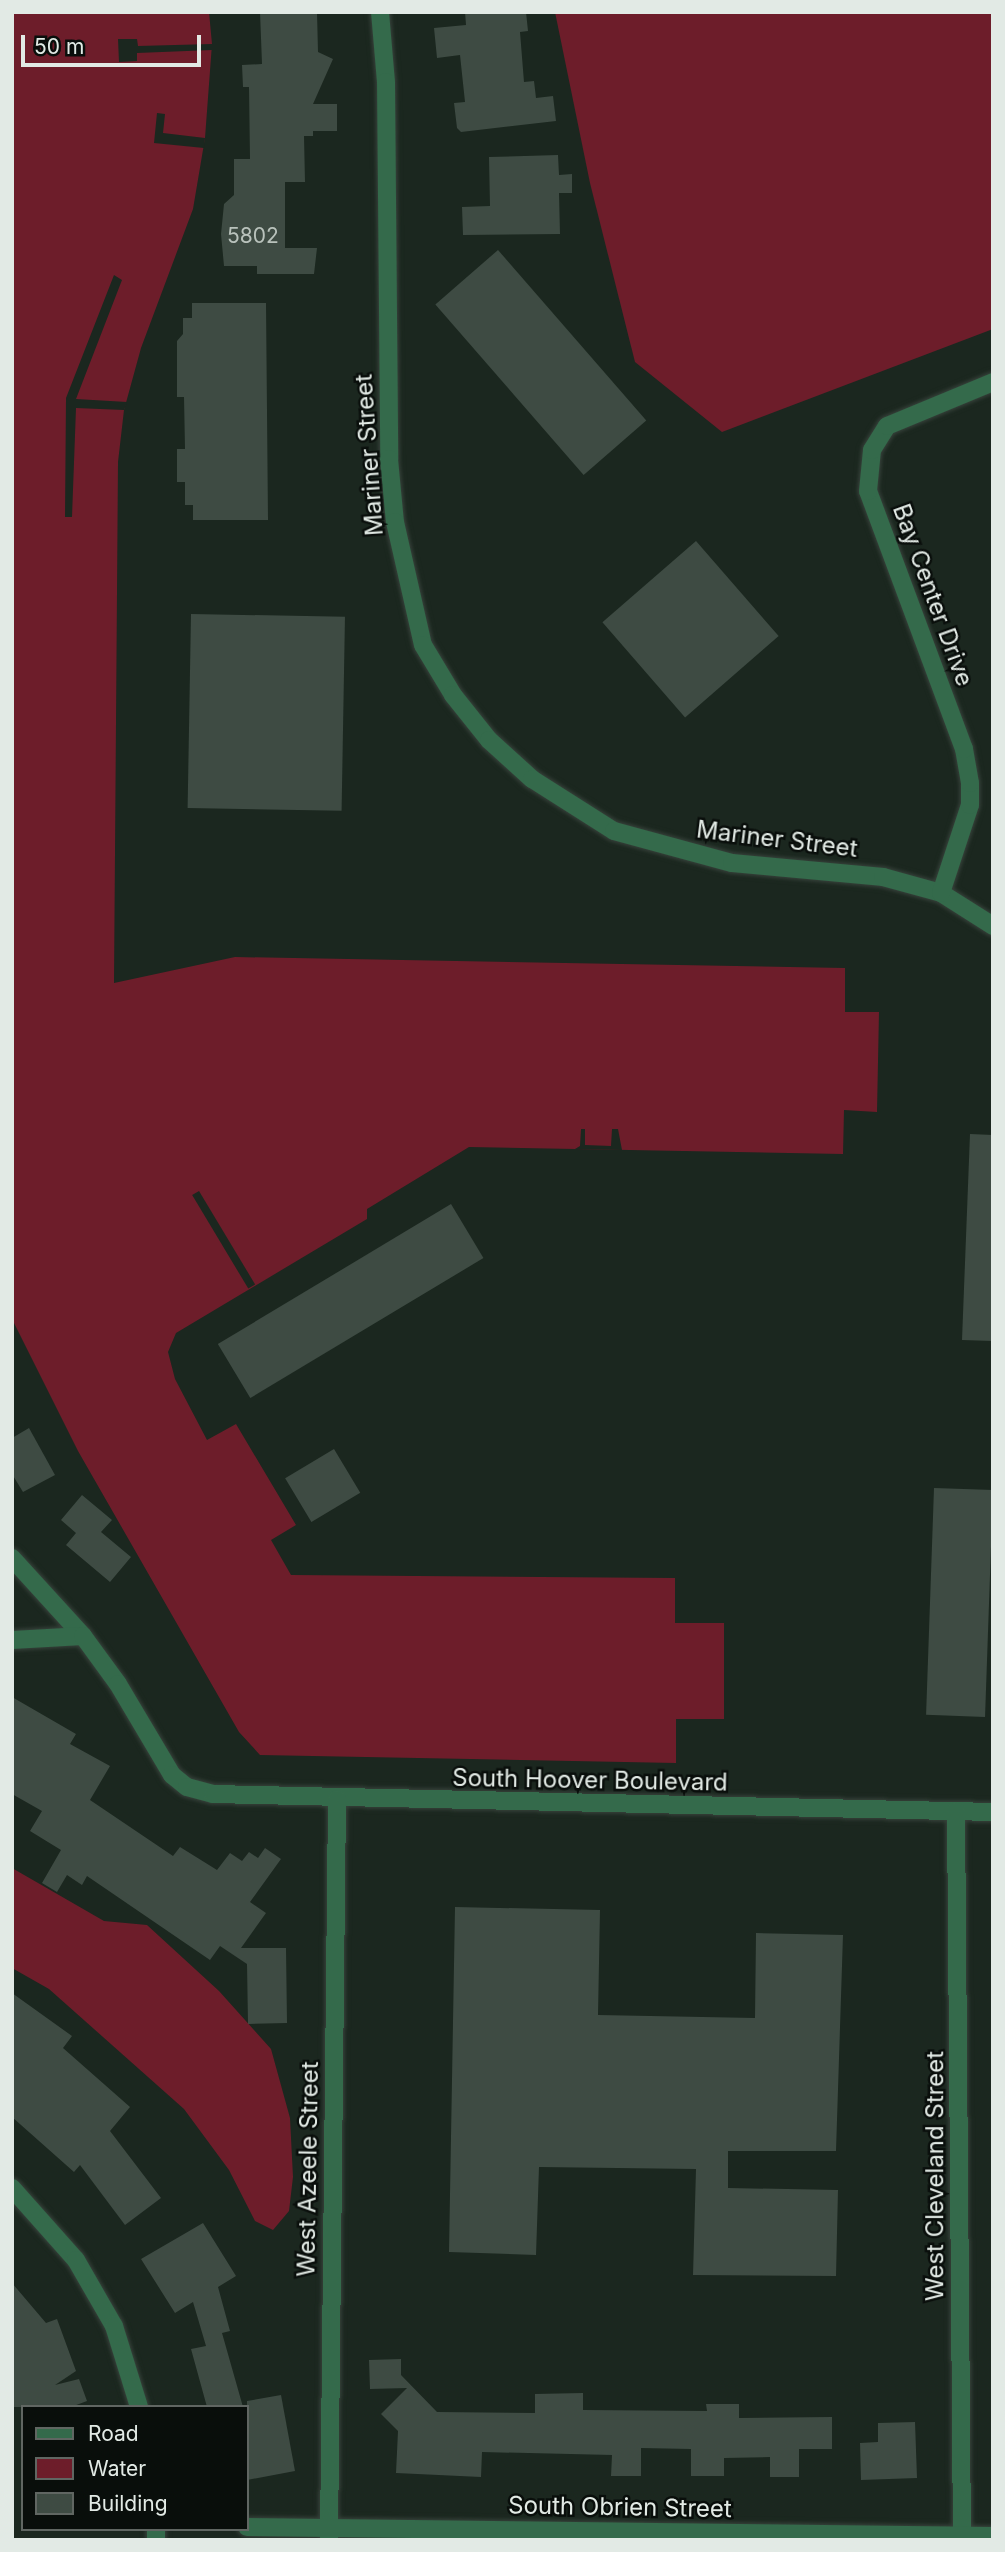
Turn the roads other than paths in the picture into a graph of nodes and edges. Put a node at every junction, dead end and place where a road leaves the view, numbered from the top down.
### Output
1 (380, 12) edge
2 (993, 382) edge
3 (941, 893) junction
4 (993, 926) edge
5 (12, 1558) edge
6 (83, 1636) junction
7 (12, 1640) edge
8 (337, 1799) junction
9 (957, 1811) junction
10 (993, 1812) edge
11 (12, 2188) edge
12 (138, 2405) edge
13 (248, 2527) edge
14 (329, 2534) edge
15 (993, 2536) edge
16 (962, 2538) edge

1 - 3 street, Mariner Street
2 - 3 street, Bay Center Drive
3 - 4 street, Mariner Street
5 - 6 street
6 - 7 street
6 - 8 street, South Hoover Boulevard
8 - 9 street, South Hoover Boulevard
8 - 14 street, West Azeele Street
9 - 10 street, South Hoover Boulevard
9 - 16 street, West Cleveland Street
11 - 12 street
13 - 14 street, South Obrien Street
14 - 16 street, South Obrien Street
15 - 16 street, South Obrien Street

